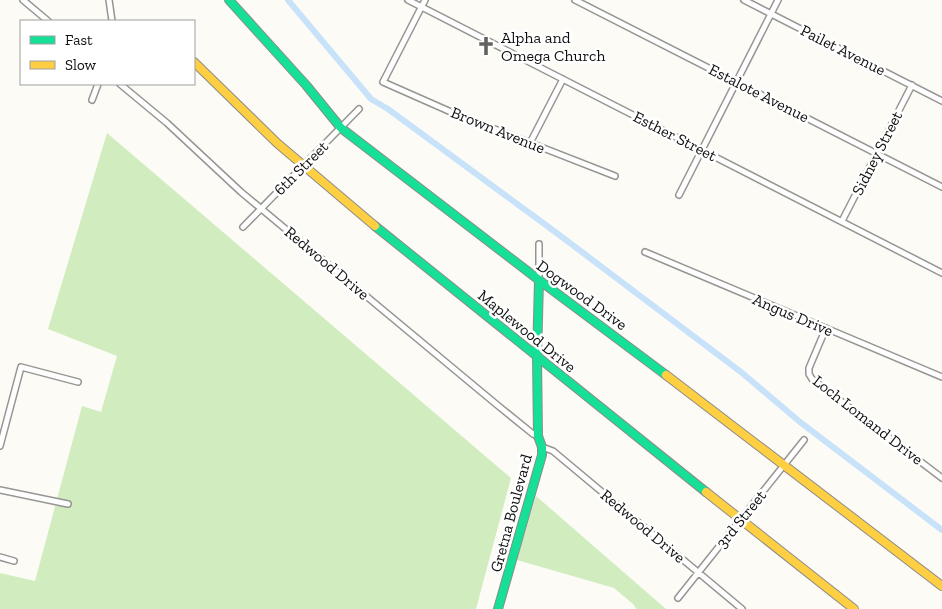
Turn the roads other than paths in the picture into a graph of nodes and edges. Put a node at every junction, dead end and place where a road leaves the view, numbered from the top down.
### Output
1 (23, 0) edge
2 (32, 0) edge
3 (109, 0) edge
4 (229, 0) edge
5 (408, 0) edge
6 (425, 0) edge
7 (575, 0) edge
8 (744, 0) edge
9 (778, 0) edge
10 (31, 7) junction
11 (421, 7) junction
12 (771, 14) junction
13 (47, 20) edge
14 (112, 20) edge
15 (195, 63) edge
16 (563, 79) junction
17 (737, 82) junction
18 (98, 85) edge
19 (121, 85) edge
20 (912, 85) junction
21 (92, 100) dead end
22 (942, 101) edge
23 (359, 109) dead end
24 (341, 128) junction
25 (530, 143) junction
26 (702, 150) junction
27 (877, 154) junction
28 (303, 165) junction
29 (615, 176) dead end
30 (942, 187) edge
31 (679, 195) dead end
32 (261, 208) junction
33 (842, 221) junction
34 (243, 227) dead end
35 (539, 244) dead end
36 (645, 252) dead end
37 (942, 273) edge
38 (538, 280) junction
39 (826, 328) junction
40 (537, 358) junction
41 (942, 377) edge
42 (78, 382) dead end
43 (538, 436) junction
44 (804, 440) dead end
45 (0, 446) edge
46 (542, 447) junction
47 (784, 465) junction
48 (942, 478) edge
49 (0, 490) edge
50 (68, 504) dead end
51 (741, 518) junction
52 (0, 557) edge
53 (14, 562) dead end
54 (698, 572) junction
55 (942, 586) edge
56 (678, 598) dead end
57 (498, 609) edge
58 (742, 609) edge
59 (854, 609) edge

1 - 10 street
2 - 10 street
3 - 14 street
4 - 24 street, Dogwood Drive
5 - 11 street, Esther Street
6 - 11 street
7 - 17 street, Estalote Avenue
8 - 12 street, Pailet Avenue
9 - 12 street
10 - 13 street
11 - 16 street, Esther Street
11 - 25 street, Brown Avenue
12 - 17 street
12 - 20 street, Pailet Avenue
15 - 28 street, Maplewood Drive
16 - 25 street
16 - 26 street, Esther Street
17 - 26 street
17 - 27 street, Estalote Avenue
18 - 21 street
19 - 32 street, Redwood Drive
20 - 22 street, Pailet Avenue
20 - 27 street, Sidney Street
23 - 24 street, 6th Street
24 - 28 street, 6th Street
24 - 38 street, Dogwood Drive
25 - 29 street, Brown Avenue
26 - 31 street
26 - 33 street, Esther Street
27 - 30 street, Estalote Avenue
27 - 33 street, Sidney Street
28 - 32 street, 6th Street
28 - 40 street, Maplewood Drive
32 - 34 street, 6th Street
32 - 43 street, Redwood Drive
33 - 37 street, Esther Street
35 - 38 street, Gretna Boulevard
36 - 39 street, Angus Drive
38 - 40 street, Gretna Boulevard
38 - 47 street, Dogwood Drive
39 - 41 street, Angus Drive
39 - 48 street, Loch Lomand Drive
40 - 43 street, Gretna Boulevard
40 - 51 street, Maplewood Drive
42 - 45 street
43 - 46 street, Gretna Boulevard
44 - 47 street, 3rd Street
46 - 54 street, Redwood Drive
46 - 57 street, Gretna Boulevard
47 - 51 street, 3rd Street
47 - 55 street, Dogwood Drive
49 - 50 street
51 - 54 street, 3rd Street
51 - 59 street, Maplewood Drive
52 - 53 street
54 - 56 street, 3rd Street
54 - 58 street, Redwood Drive

